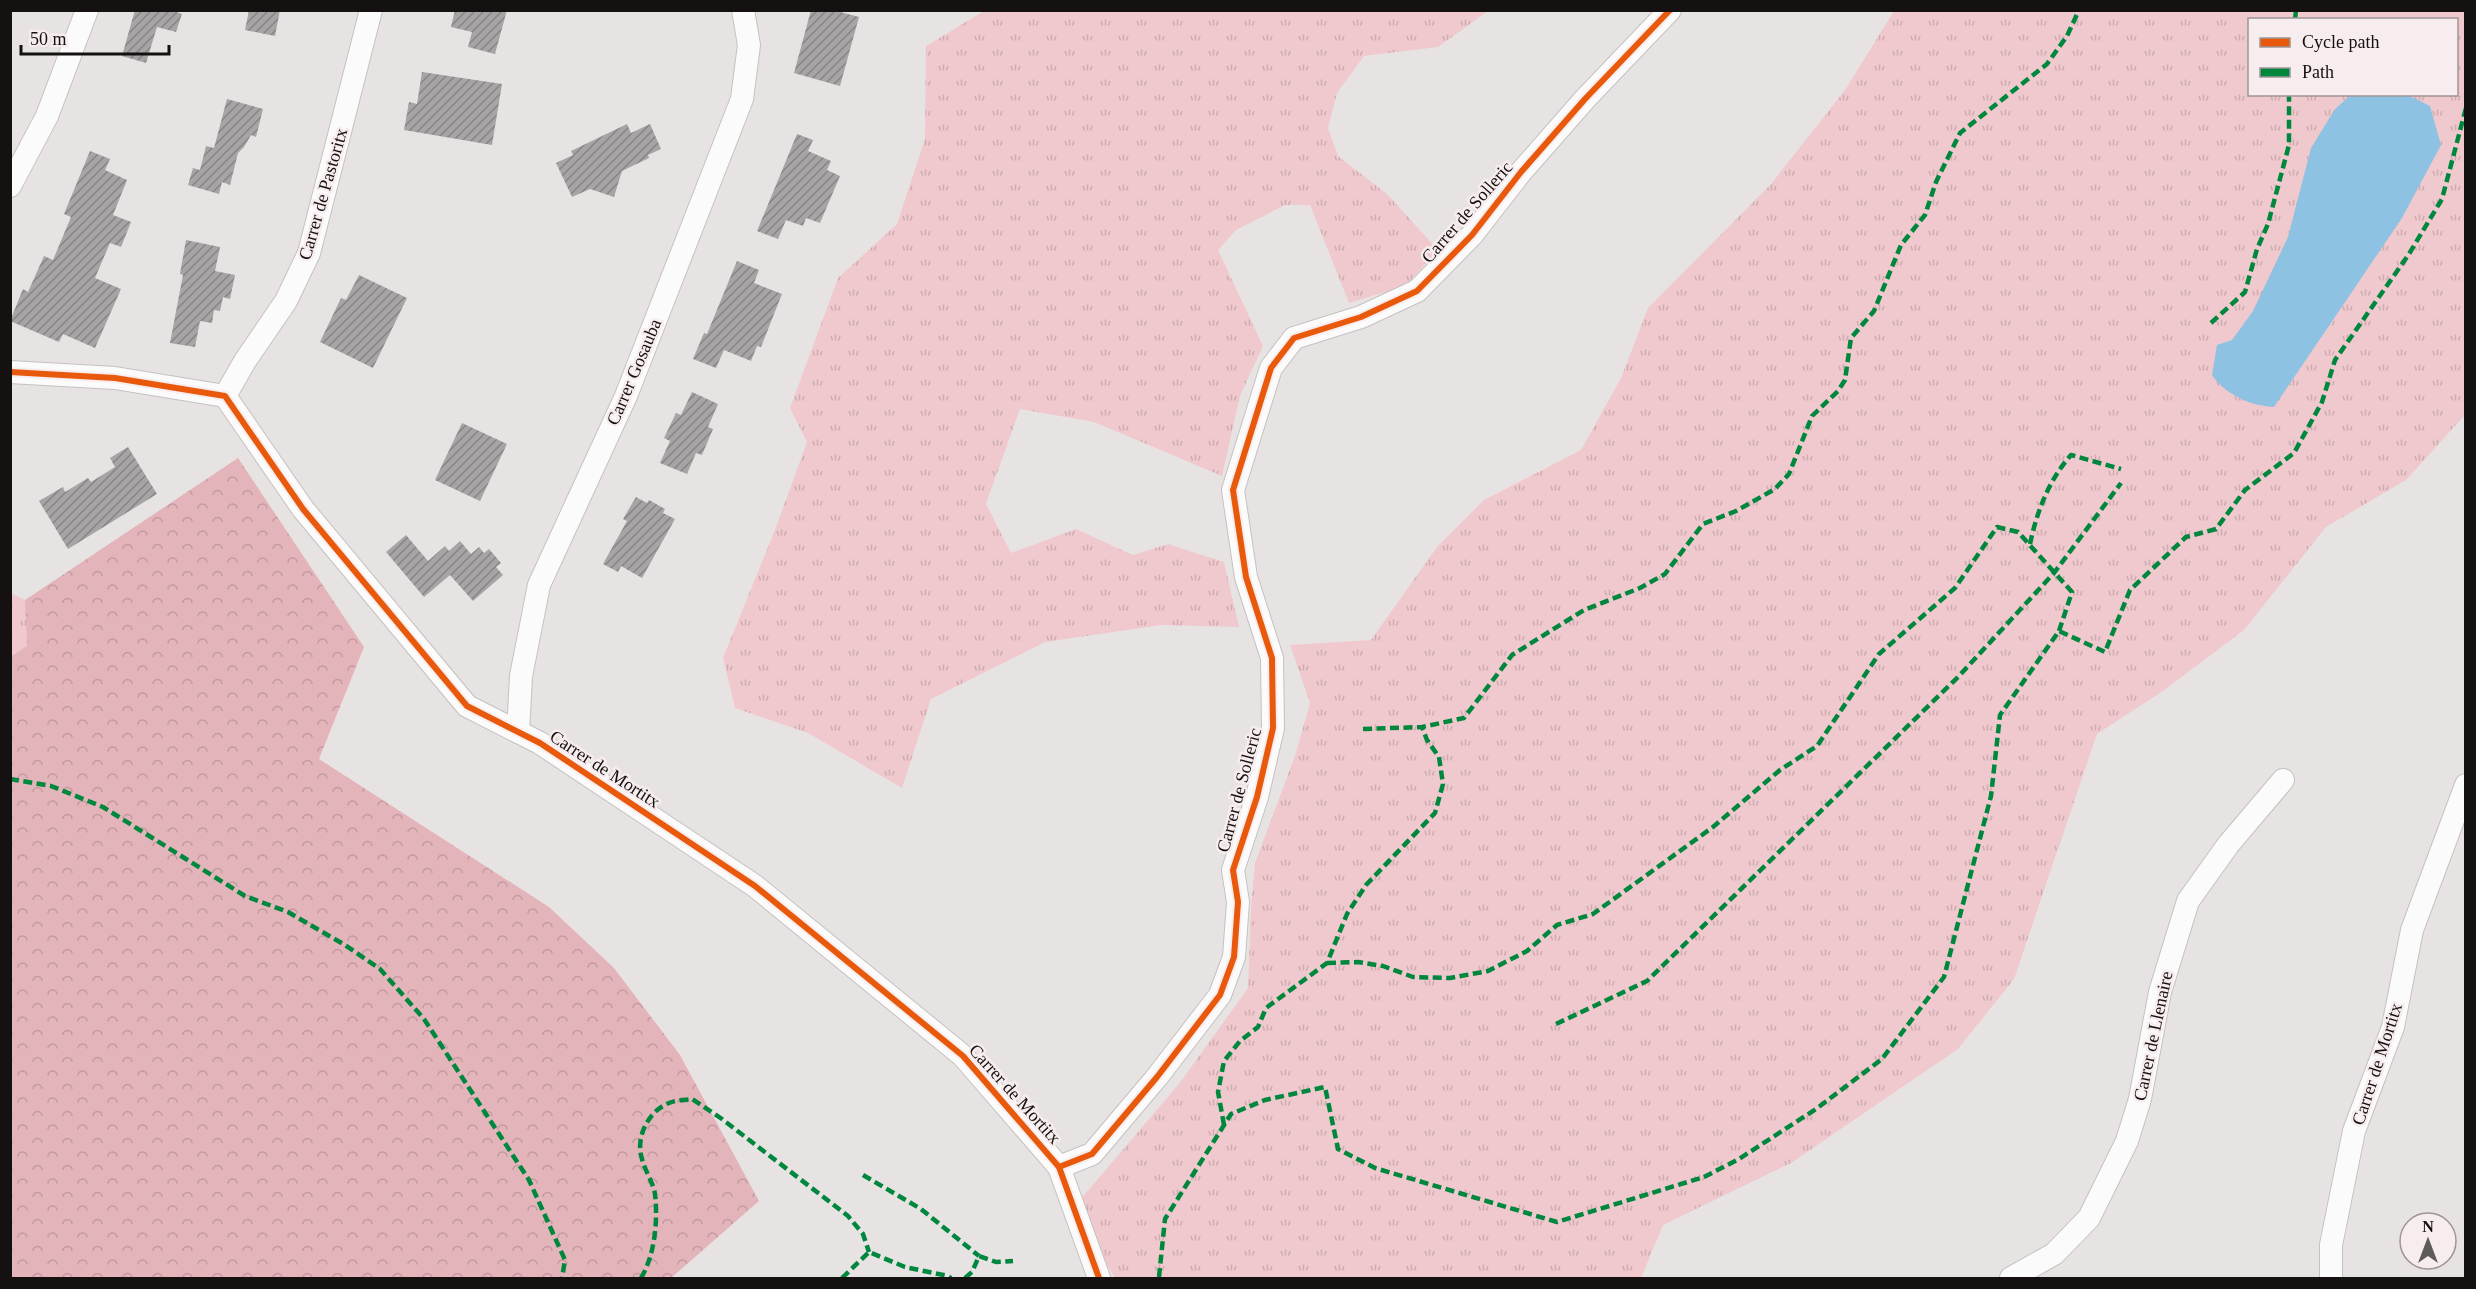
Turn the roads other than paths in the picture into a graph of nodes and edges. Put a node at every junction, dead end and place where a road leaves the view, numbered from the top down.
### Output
1 (87, 10) edge
2 (371, 10) edge
3 (743, 10) edge
4 (1670, 10) edge
5 (10, 186) edge
6 (10, 372) edge
7 (225, 396) junction
8 (518, 732) junction
9 (2283, 780) dead end
10 (2466, 785) edge
11 (1059, 1167) junction
12 (1099, 1278) edge
13 (2011, 1278) edge
14 (2331, 1278) edge

1 - 5 street
2 - 7 street, Carrer de Pastoritx
3 - 8 street, Carrer Gosauba
4 - 11 street, Carrer de Solleric
6 - 7 street
7 - 8 street, Carrer de Mortitx
8 - 11 street, Carrer de Mortitx
9 - 13 street, Carrer de Llenaire
10 - 14 street, Carrer de Mortitx
11 - 12 street, Carrer de Mortitx

